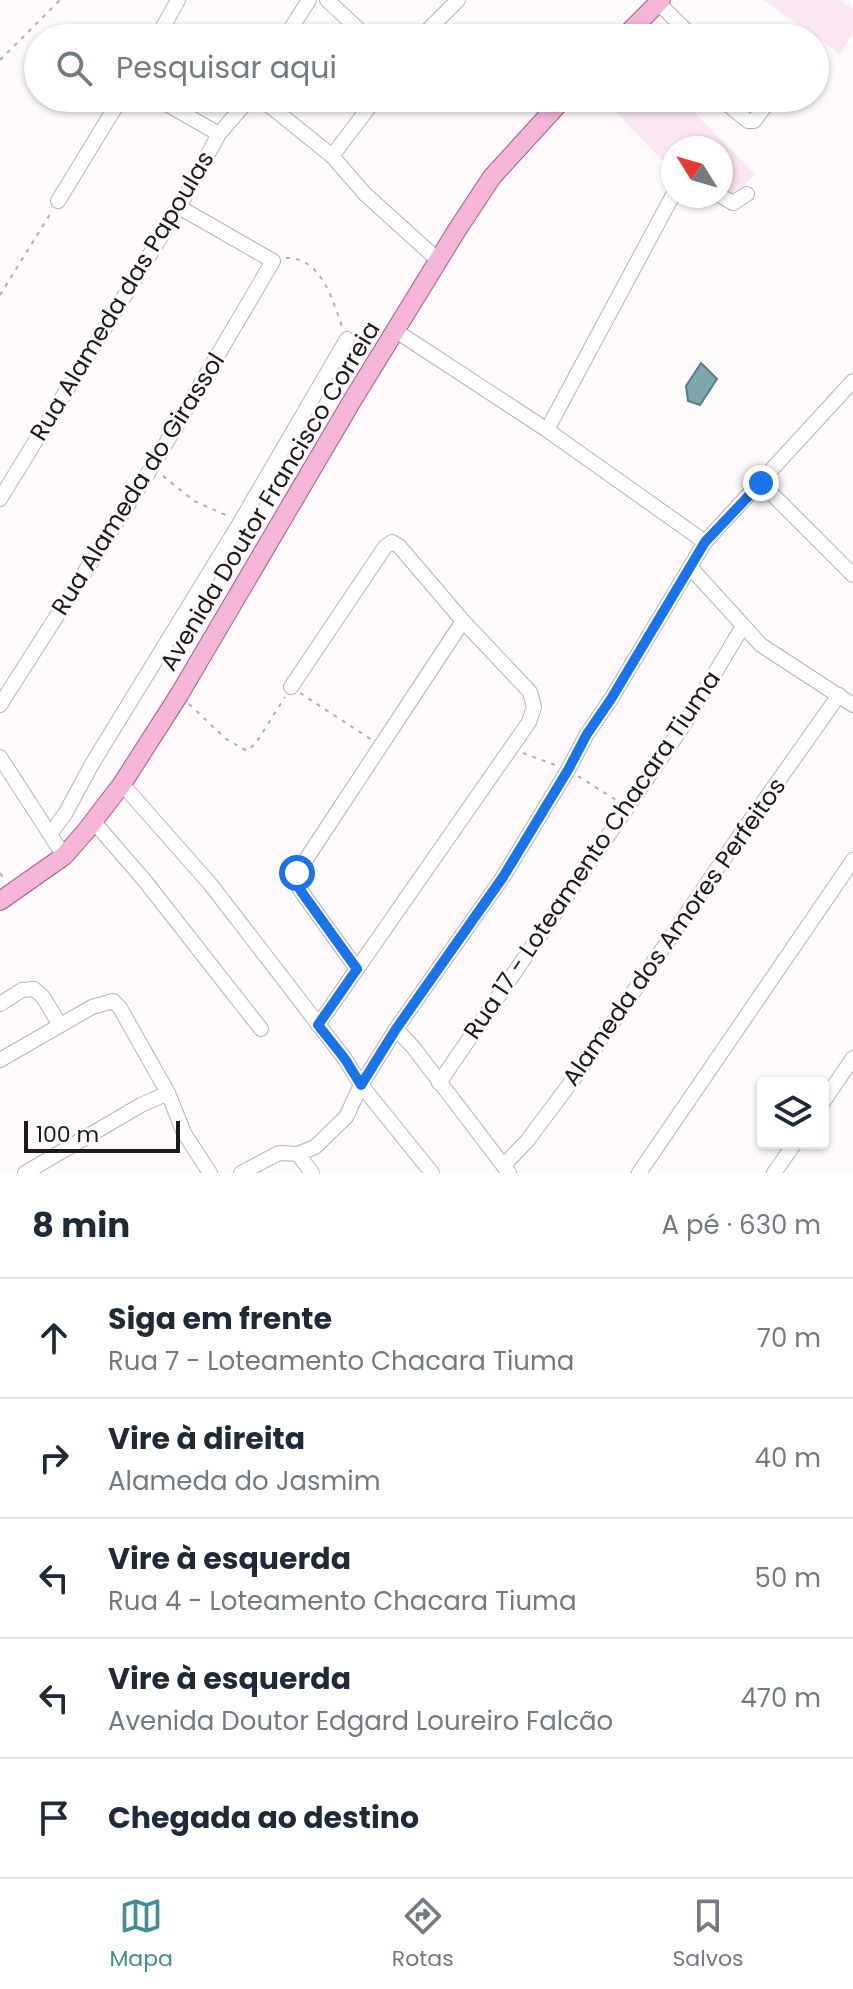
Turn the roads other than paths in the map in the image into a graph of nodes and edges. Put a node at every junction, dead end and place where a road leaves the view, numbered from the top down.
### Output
1 (178, 0) edge
2 (309, 0) edge
3 (327, 0) edge
4 (458, 0) edge
5 (660, 2) edge
6 (165, 24) edge
7 (294, 24) edge
8 (353, 24) edge
9 (434, 24) edge
10 (637, 24) edge
11 (681, 24) edge
12 (112, 112) edge
13 (180, 112) edge
14 (238, 112) edge
15 (277, 112) edge
16 (365, 112) edge
17 (551, 112) edge
18 (737, 112) edge
19 (761, 112) edge
20 (219, 134) junction
21 (332, 156) junction
22 (747, 194) dead end
23 (58, 201) road end
24 (733, 203) edge
25 (179, 207) junction
26 (666, 208) edge
27 (438, 260) junction
28 (396, 331) junction
29 (347, 339) road end
30 (853, 381) edge
31 (547, 430) junction
32 (761, 483) junction
33 (0, 499) edge
34 (705, 542) junction
35 (690, 567) junction
36 (853, 575) edge
37 (463, 621) junction
38 (743, 626) junction
39 (291, 687) road end
40 (839, 695) junction
41 (0, 705) edge
42 (853, 705) edge
43 (0, 757) edge
44 (122, 784) junction
45 (94, 822) junction
46 (50, 834) junction
47 (64, 856) junction
48 (853, 860) edge
49 (0, 901) edge
50 (357, 969) junction
51 (0, 1004) edge
52 (60, 1025) junction
53 (318, 1025) junction
54 (261, 1029) dead end
55 (396, 1029) junction
56 (853, 1058) edge
57 (0, 1060) edge
58 (439, 1083) junction
59 (361, 1085) junction
60 (168, 1093) junction
61 (829, 1093) edge
62 (791, 1149) edge
63 (298, 1154) junction
64 (507, 1169) edge
65 (25, 1173) edge
66 (210, 1173) edge
67 (241, 1173) edge
68 (312, 1173) edge
69 (432, 1173) edge
70 (639, 1173) edge
71 (774, 1173) edge

1 - 6 street
2 - 7 street
3 - 8 street
4 - 9 street
5 - 10 main road
5 - 11 street
12 - 23 street
13 - 20 street
14 - 20 street, Rua Alameda das Papoulas
15 - 21 street
16 - 21 street
17 - 27 main road, Avenida Doutor Francisco Correia
18 - 19 street
20 - 25 street, Rua Alameda das Papoulas
21 - 27 street
22 - 24 street
25 - 33 street, Rua Alameda das Papoulas
25 - 41 street, Rua Alameda do Girassol
26 - 31 street
27 - 28 main road, Avenida Doutor Francisco Correia
28 - 31 street
28 - 44 main road, Avenida Doutor Francisco Correia
29 - 46 street
30 - 32 street
31 - 34 street
32 - 34 street
32 - 36 street
34 - 35 street
35 - 38 street
35 - 55 street
37 - 39 street
37 - 50 street
37 - 50 street
38 - 40 street
38 - 58 street, Rua 17 - Loteamento Chacara Tiuma
40 - 42 street
40 - 64 street, Alameda dos Amores Perfeitos
43 - 46 street
44 - 45 main road, Avenida Doutor Francisco Correia
44 - 53 street
45 - 47 main road, Avenida Doutor Francisco Correia
45 - 54 street
46 - 47 street
47 - 49 main road, Avenida Doutor Francisco Correia
48 - 70 street
50 - 53 street
51 - 52 street
52 - 57 street
52 - 60 street
53 - 59 street
55 - 58 street
55 - 59 street
56 - 61 street
58 - 64 street
59 - 63 street
59 - 69 street
60 - 65 street
60 - 66 street
62 - 71 street
63 - 67 street
63 - 68 street

